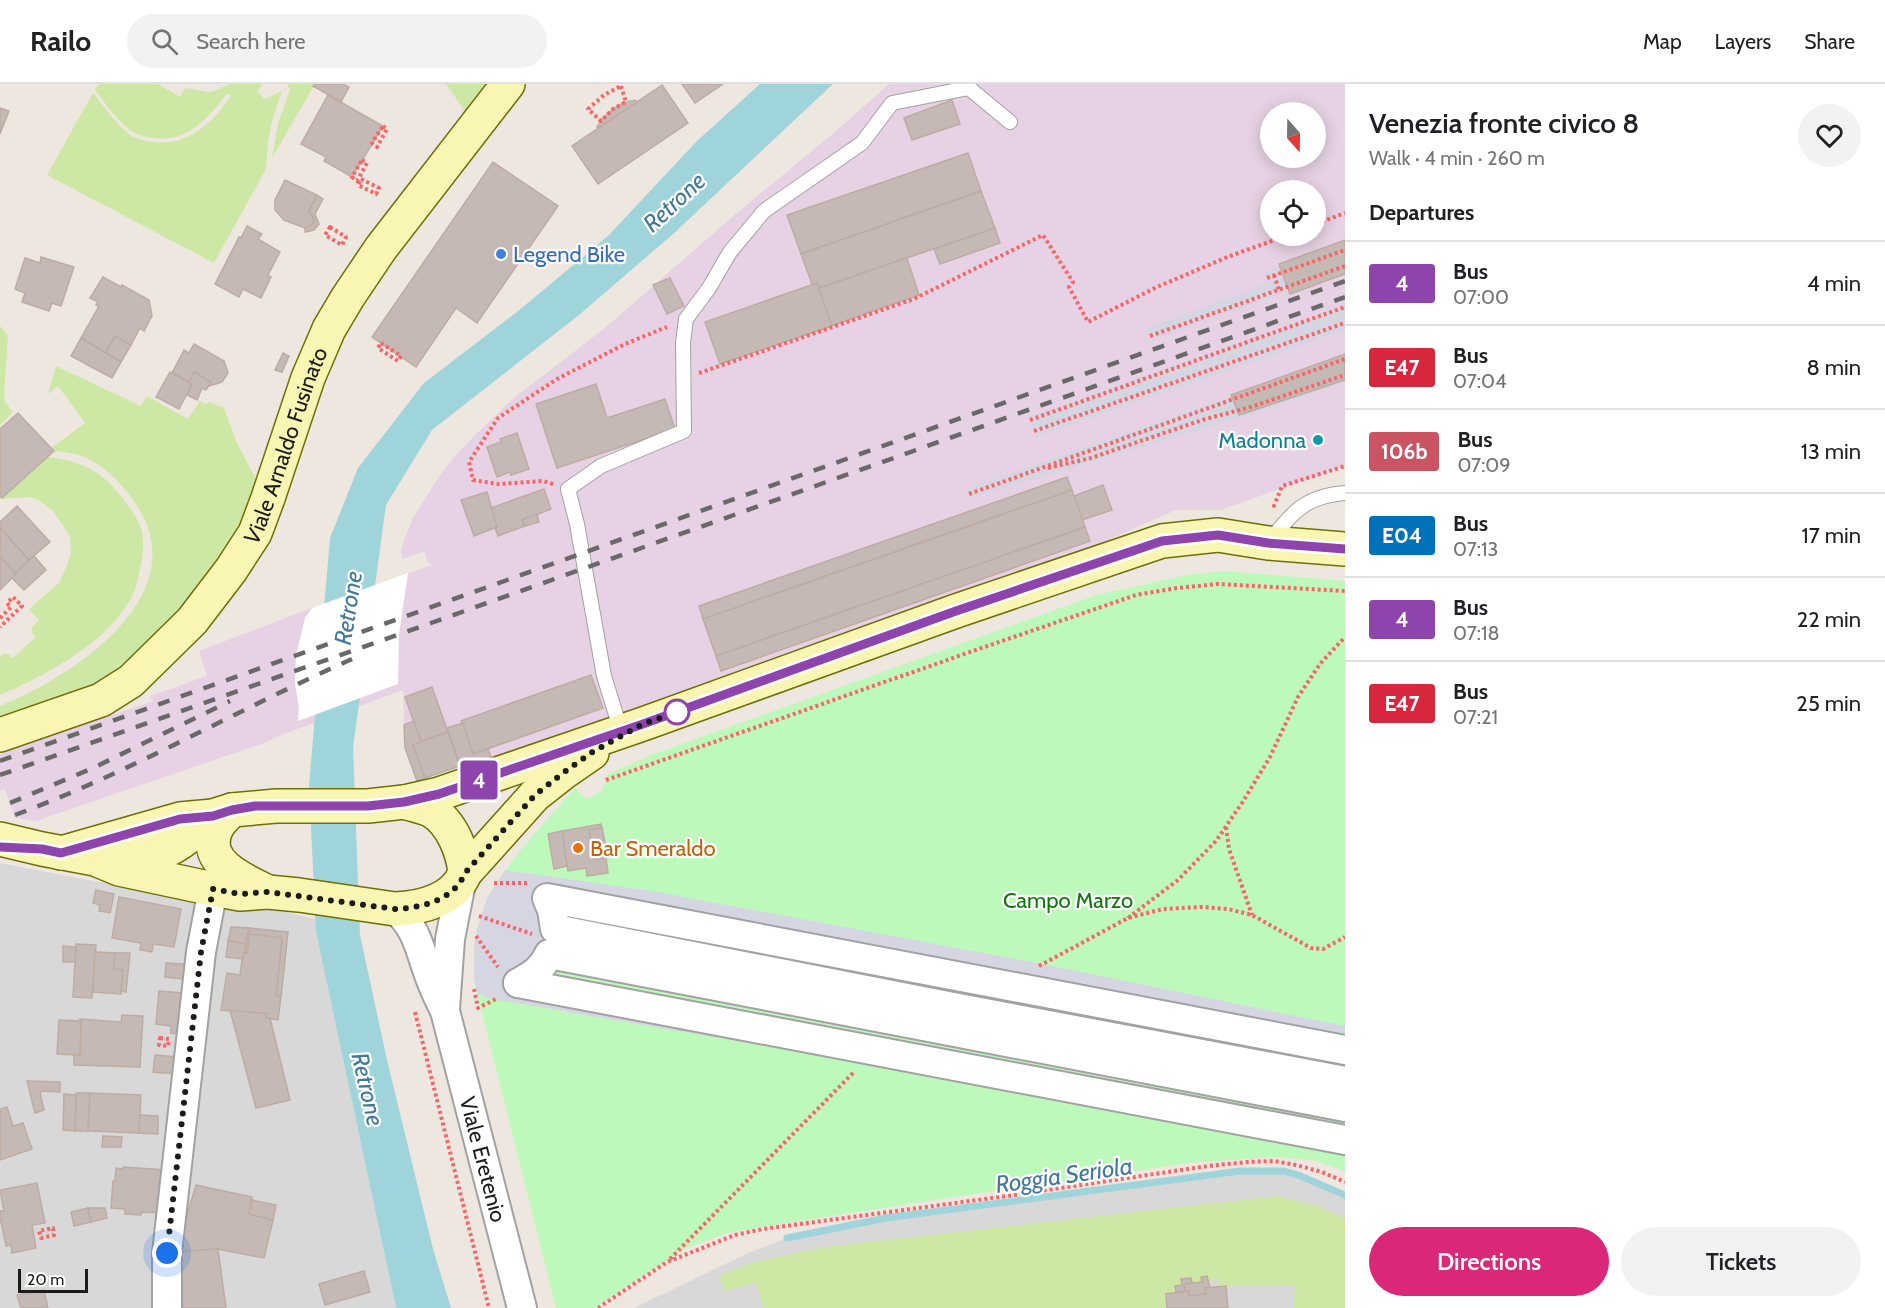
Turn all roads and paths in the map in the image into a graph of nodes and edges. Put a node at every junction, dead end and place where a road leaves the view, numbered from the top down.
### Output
1 (508, 84) edge
2 (621, 86) joint
3 (1010, 122) dead end
4 (372, 143) joint
5 (352, 177) joint
6 (361, 179) joint
7 (1345, 213) edge
8 (1326, 220) edge
9 (330, 227) joint
10 (1260, 245) edge
11 (1345, 250) edge
12 (1345, 266) edge
13 (1274, 275) junction
14 (1267, 278) dead end
15 (1279, 290) junction
16 (1345, 307) edge
17 (686, 319) junction
18 (1345, 323) edge
19 (1150, 336) dead end
20 (381, 343) joint
21 (1345, 359) edge
22 (1345, 375) edge
23 (684, 377) junction
24 (1030, 420) dead end
25 (1034, 431) dead end
26 (1345, 466) edge
27 (1029, 472) junction
28 (568, 489) junction
29 (1345, 493) edge
30 (969, 494) dead end
31 (1274, 506) dead end
32 (1268, 543) junction
33 (1345, 549) edge
34 (1345, 591) edge
35 (0, 618) edge
36 (0, 627) edge
37 (1345, 637) edge
38 (632, 728) junction
39 (0, 735) edge
40 (601, 782) dead end
41 (404, 802) junction
42 (223, 813) junction
43 (1226, 826) junction
44 (0, 839) edge
45 (0, 847) edge
46 (51, 851) junction
47 (95, 859) junction
48 (468, 888) junction
49 (213, 889) junction
50 (284, 893) junction
51 (385, 908) junction
52 (1252, 915) junction
53 (1128, 918) junction
54 (474, 923) dead end
55 (473, 930) dead end
56 (1345, 937) edge
57 (471, 939) dead end
58 (1034, 972) dead end
59 (472, 979) dead end
60 (478, 1008) dead end
61 (445, 1011) junction
62 (417, 1020) dead end
63 (1345, 1050) edge
64 (854, 1072) dead end
65 (1345, 1081) edge
66 (1345, 1107) edge
67 (1345, 1140) edge
68 (1345, 1182) edge
69 (667, 1262) junction
70 (167, 1308) edge
71 (489, 1308) edge
72 (522, 1308) edge
73 (598, 1308) edge

1 - 39 main road, Viale Arnaldo Fusinato
2 - 2 path
3 - 17 lane
4 - 4 path
5 - 5 path
6 - 6 path
7 - 8 path
9 - 9 path
10 - 23 path
11 - 13 path
12 - 15 path
13 - 14 path
13 - 15 path
15 - 19 path
16 - 24 path
17 - 23 lane
17 - 28 path
18 - 25 path
20 - 20 path
21 - 27 path
22 - 27 path
23 - 28 lane
26 - 31 path
27 - 30 path
28 - 38 lane
29 - 32 lane
32 - 33 main road
32 - 38 main road
34 - 40 path
35 - 36 path
37 - 43 path
38 - 41 main road
38 - 48 main road
41 - 42 main road
41 - 48 main road
42 - 46 main road
42 - 47 main road
42 - 50 main road
43 - 52 path
43 - 53 path
44 - 46 main road
45 - 46 main road
46 - 47 main road
47 - 49 main road
48 - 51 main road
48 - 54 path
48 - 61 street, Viale Eretenio
49 - 50 main road
49 - 70 street
50 - 51 main road
51 - 61 street, Viale Eretenio
52 - 53 path
52 - 56 path
53 - 58 path
55 - 57 path
59 - 60 path
61 - 72 street, Viale Eretenio
62 - 71 path
63 - 65 street
64 - 69 path
66 - 67 street
68 - 69 path
69 - 73 path

